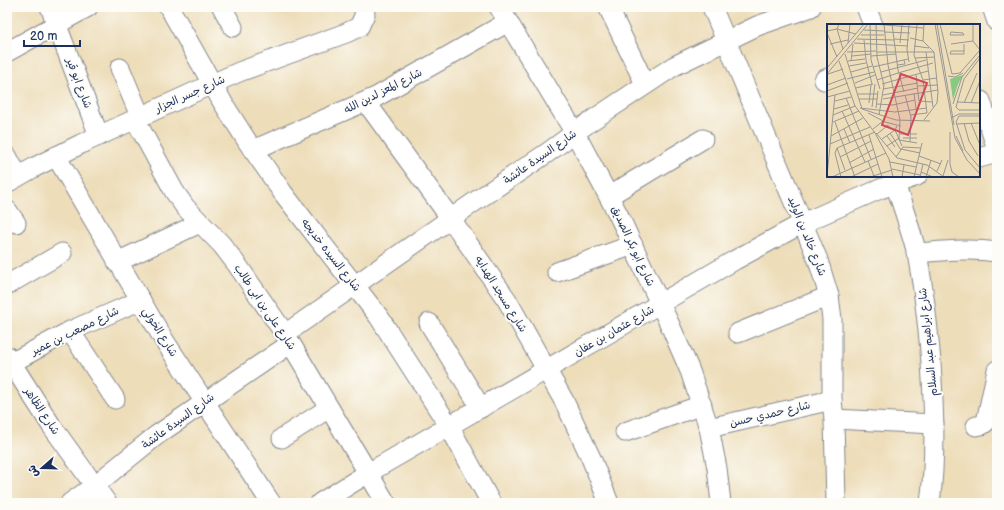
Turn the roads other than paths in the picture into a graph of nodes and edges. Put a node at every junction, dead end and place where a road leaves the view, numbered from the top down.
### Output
1 (88, 7) edge
2 (169, 7) edge
3 (222, 7) edge
4 (363, 7) edge
5 (608, 7) edge
6 (712, 7) edge
7 (866, 7) edge
8 (807, 8) edge
9 (503, 14) edge
10 (53, 16) edge
11 (872, 24) edge
12 (233, 27) dead end
13 (726, 40) junction
14 (7, 52) edge
15 (120, 68) dead end
16 (212, 84) junction
17 (646, 84) junction
18 (366, 102) junction
19 (982, 102) dead end
20 (137, 118) junction
21 (575, 133) junction
22 (99, 136) junction
23 (703, 139) dead end
24 (997, 149) edge
25 (253, 150) junction
26 (997, 153) edge
27 (7, 156) edge
28 (56, 156) junction
29 (980, 158) edge
30 (914, 177) edge
31 (13, 179) edge
32 (895, 184) junction
33 (608, 196) junction
34 (451, 219) junction
35 (200, 223) junction
36 (803, 223) junction
37 (633, 245) junction
38 (997, 252) edge
39 (62, 253) dead end
40 (916, 253) junction
41 (117, 262) junction
42 (557, 272) dead end
43 (7, 285) edge
44 (355, 286) junction
45 (829, 296) junction
46 (141, 300) junction
47 (660, 304) junction
48 (430, 323) dead end
49 (70, 331) junction
50 (738, 333) dead end
51 (288, 339) junction
52 (10, 368) edge
53 (546, 370) junction
54 (997, 370) edge
55 (115, 399) dead end
56 (832, 400) junction
57 (206, 402) junction
58 (702, 405) junction
59 (329, 408) junction
60 (481, 408) junction
61 (834, 419) junction
62 (987, 422) edge
63 (934, 424) junction
64 (448, 426) junction
65 (709, 428) junction
66 (626, 432) dead end
67 (282, 438) dead end
68 (368, 473) junction
69 (94, 486) junction
70 (70, 503) edge
71 (107, 503) edge
72 (271, 503) edge
73 (320, 503) edge
74 (386, 503) edge
75 (491, 503) edge
76 (609, 503) edge
77 (721, 503) edge
78 (836, 503) edge
79 (930, 503) edge

1 - 10 street
2 - 16 street, شارع السيده خديجه
3 - 12 street
4 - 16 street, شارع جسر الجزار
5 - 17 street
6 - 13 street, شارع خالد بن الوليد
7 - 11 street
8 - 13 street, شارع السيدة عائشة
9 - 18 street, شارع المعز لدين الله
9 - 21 street, شارع ابو بكر الصديق
10 - 14 street
10 - 22 street, شارع ابو قير
13 - 17 street, شارع السيدة عائشة
13 - 36 street, شارع خالد بن الوليد
15 - 20 street, شارع على بن ابى طالب
16 - 20 street, شارع جسر الجزار
16 - 25 street, شارع السيده خديجه
17 - 21 street, شارع السيدة عائشة
18 - 25 street, شارع المعز لدين الله
18 - 34 street, شارع مسجد الهدايه
19 - 24 street
20 - 22 street, شارع جسر الجزار
20 - 35 street, شارع على بن ابى طالب
21 - 33 street, شارع ابو بكر الصديق
21 - 34 street, شارع السيدة عائشة
22 - 28 street, شارع جسر الجزار
23 - 33 street
25 - 44 street, شارع السيده خديجه
26 - 29 street
27 - 31 street
28 - 31 street, شارع جسر الجزار
28 - 41 street, شارع الخولي
30 - 32 street, شارع عثمان بن عفان
32 - 36 street, شارع عثمان بن عفان
32 - 40 street, شارع ابراهيم عبد السلام
33 - 37 street, شارع ابو بكر الصديق
34 - 44 street, شارع السيدة عائشة
34 - 53 street, شارع مسجد الهدايه
35 - 41 street
35 - 51 street, شارع على بن ابى طالب
36 - 45 street, شارع خالد بن الوليد
36 - 47 street, شارع عثمان بن عفان
37 - 42 street
37 - 47 street, شارع ابو بكر الصديق
38 - 40 street
39 - 43 street
40 - 63 street, شارع ابراهيم عبد السلام
41 - 46 street, شارع الخولي
44 - 51 street, شارع السيدة عائشة
44 - 64 street, شارع السيده خديجه
45 - 50 street
45 - 56 street, شارع خالد بن الوليد
46 - 49 street, شارع مصعب بن عمير
46 - 57 street, شارع الخولي
47 - 53 street, شارع عثمان بن عفان
47 - 58 street, شارع ابو بكر الصديق
48 - 60 street
49 - 52 street, شارع مصعب بن عمير
49 - 55 street
51 - 57 street, شارع السيدة عائشة
51 - 59 street, شارع على بن ابى طالب
52 - 69 street, شارع الظاهر
53 - 60 street, شارع عثمان بن عفان
53 - 76 street, شارع مسجد الهدايه
54 - 62 street
56 - 61 street, شارع خالد بن الوليد
56 - 65 street, شارع حمدي حسن
57 - 69 street, شارع السيدة عائشة
57 - 72 street, شارع الخولي
58 - 65 street, شارع ابو بكر الصديق
58 - 66 street
59 - 67 street
59 - 68 street, شارع على بن ابى طالب
60 - 64 street, شارع عثمان بن عفان
61 - 63 street
61 - 78 street, شارع خالد بن الوليد
63 - 79 street, شارع ابراهيم عبد السلام
64 - 68 street, شارع عثمان بن عفان
64 - 75 street, شارع السيده خديجه
65 - 77 street, شارع ابو بكر الصديق
68 - 73 street, شارع عثمان بن عفان
68 - 74 street, شارع على بن ابى طالب
69 - 70 street, شارع السيدة عائشة
69 - 71 street, شارع الظاهر

